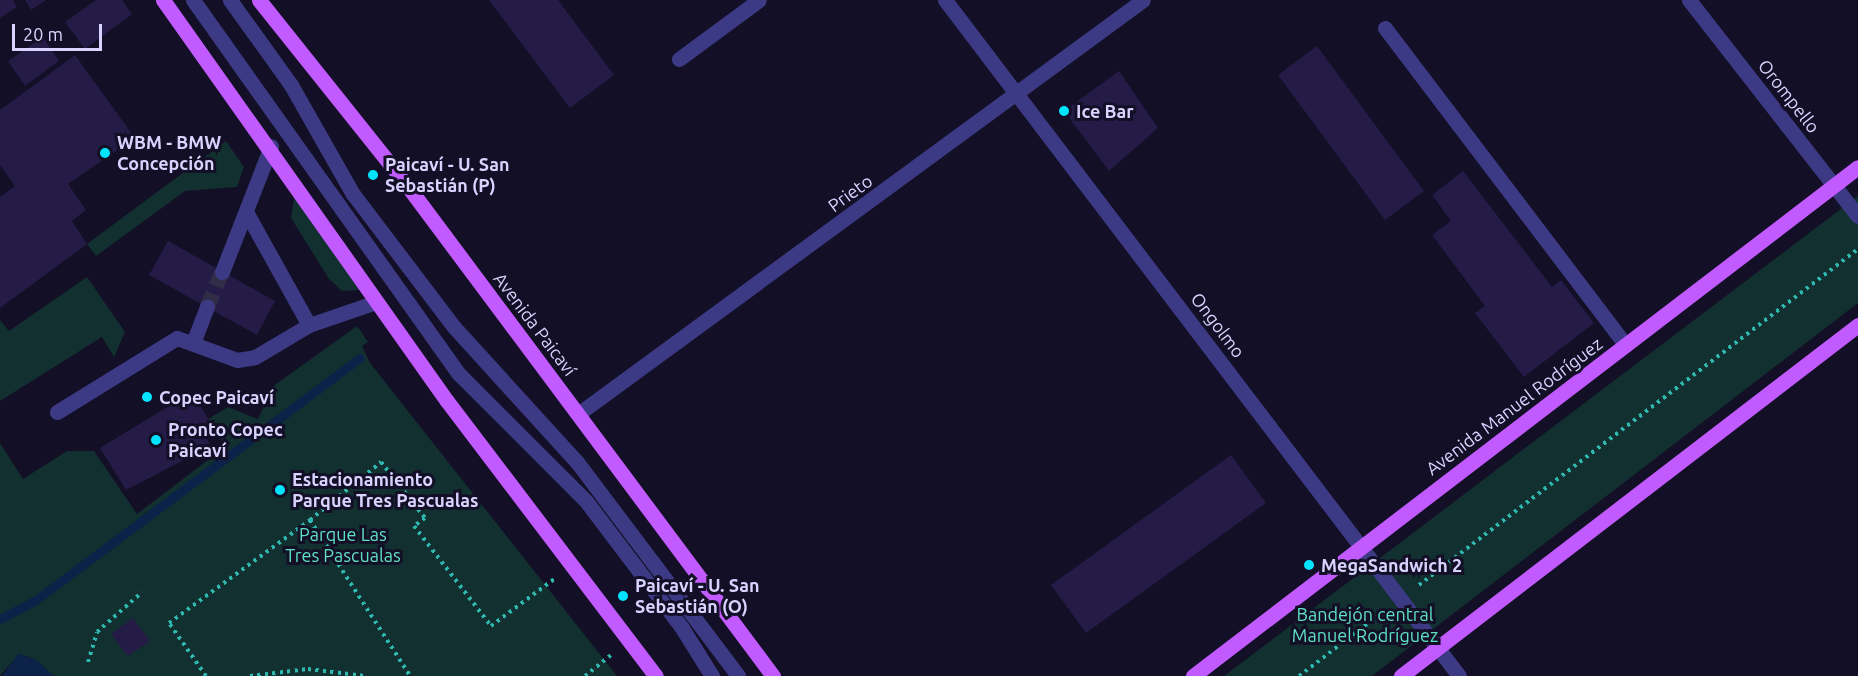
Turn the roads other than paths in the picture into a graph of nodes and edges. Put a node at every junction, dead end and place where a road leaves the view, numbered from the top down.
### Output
1 (163, 0) edge
2 (193, 0) edge
3 (230, 0) edge
4 (259, 0) edge
5 (759, 0) edge
6 (945, 0) edge
7 (1143, 0) edge
8 (1689, 0) edge
9 (1385, 28) dead end
10 (679, 58) dead end
11 (1018, 96) junction
12 (271, 146) junction
13 (1858, 167) edge
14 (1833, 186) junction
15 (246, 212) junction
16 (1858, 216) edge
17 (222, 272) tunnel mouth
18 (376, 303) junction
19 (207, 307) tunnel mouth
20 (309, 325) junction
21 (1858, 325) edge
22 (193, 343) junction
23 (1626, 345) junction
24 (57, 412) dead end
25 (578, 414) junction
26 (1363, 547) junction
27 (1438, 647) junction
28 (656, 676) edge
29 (712, 676) edge
30 (738, 676) edge
31 (773, 676) edge
32 (1193, 676) edge
33 (1401, 676) edge
34 (1459, 676) edge

1 - 12 main road
2 - 29 street
3 - 30 street
4 - 25 main road, Avenida Paicaví
5 - 10 street
6 - 11 street, Ongolmo
7 - 11 street, Prieto
8 - 14 street, Orompello
9 - 23 street
11 - 25 street, Prieto
11 - 26 street, Ongolmo
12 - 15 street
12 - 18 main road
13 - 14 main road, Avenida Manuel Rodríguez
14 - 16 street, Orompello
14 - 23 main road, Avenida Manuel Rodríguez
15 - 17 street
15 - 20 street
18 - 20 street
18 - 28 main road
19 - 22 street
20 - 22 street
21 - 27 main road
22 - 24 street
23 - 26 main road, Avenida Manuel Rodríguez
25 - 31 main road, Avenida Paicaví
26 - 27 street, Ongolmo
26 - 32 main road, Avenida Manuel Rodríguez
27 - 33 main road
27 - 34 street, Ongolmo

